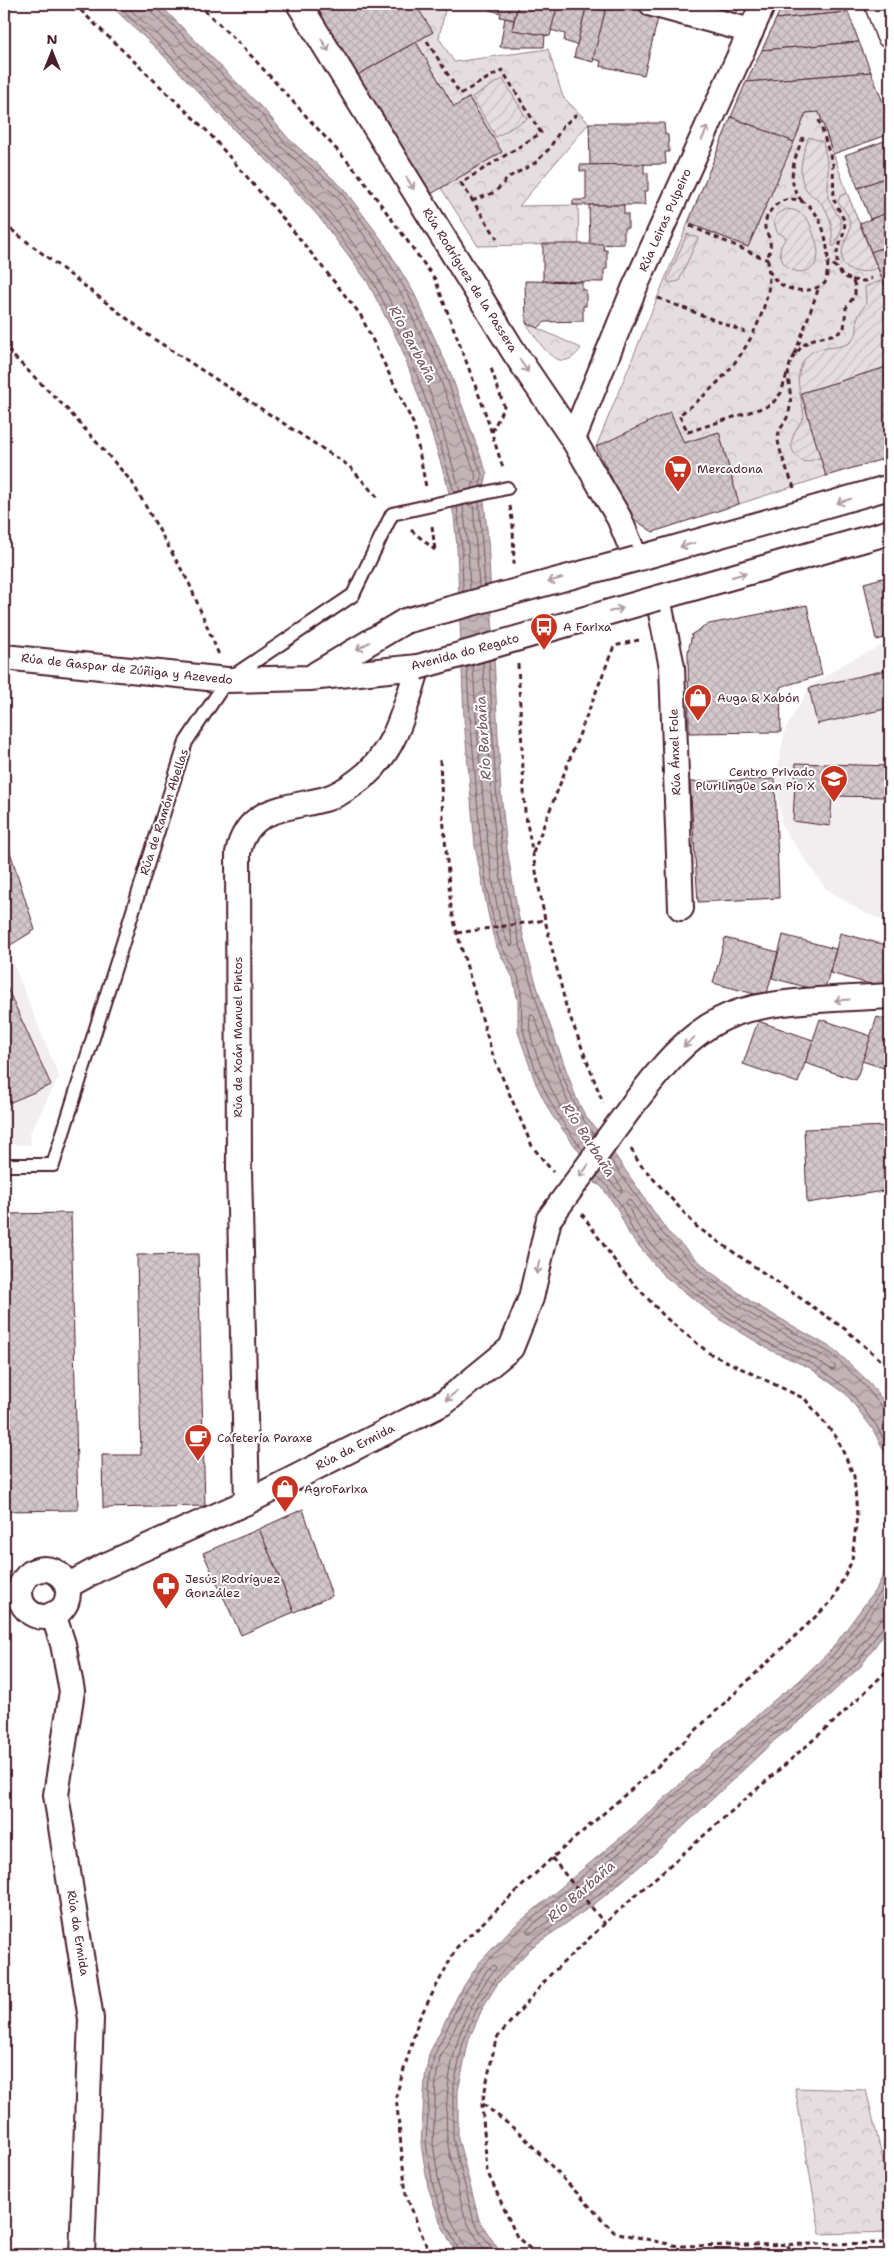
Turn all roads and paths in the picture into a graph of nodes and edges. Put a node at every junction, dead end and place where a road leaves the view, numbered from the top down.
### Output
1 (74, 4) edge
2 (198, 4) edge
3 (299, 4) edge
4 (652, 4) edge
5 (763, 4) edge
6 (879, 4) edge
7 (751, 31) junction
8 (890, 34) edge
9 (426, 41) dead end
10 (578, 112) dead end
11 (819, 120) dead end
12 (804, 135) dead end
13 (472, 201) junction
14 (803, 202) junction
15 (667, 216) junction
16 (4, 224) edge
17 (497, 238) dead end
18 (768, 260) junction
19 (828, 262) junction
20 (837, 268) junction
21 (769, 270) junction
22 (872, 278) dead end
23 (852, 280) junction
24 (819, 287) junction
25 (634, 289) junction
26 (745, 332) dead end
27 (4, 342) edge
28 (514, 352) junction
29 (793, 359) junction
30 (787, 374) junction
31 (492, 432) junction
32 (573, 439) junction
33 (890, 487) edge
34 (507, 488) junction
35 (429, 506) junction
36 (802, 513) junction
37 (392, 514) junction
38 (890, 532) edge
39 (435, 550) dead end
40 (636, 559) junction
41 (514, 566) dead end
42 (658, 598) junction
43 (665, 633) junction
44 (4, 656) edge
45 (517, 656) dead end
46 (418, 666) junction
47 (310, 678) junction
48 (227, 680) junction
49 (440, 760) dead end
50 (533, 854) junction
51 (681, 908) dead end
52 (545, 920) junction
53 (457, 933) junction
54 (890, 996) edge
55 (607, 1110) dead end
56 (630, 1148) dead end
57 (4, 1165) edge
58 (554, 1173) dead end
59 (578, 1208) dead end
60 (890, 1368) edge
61 (247, 1502) junction
62 (12, 1586) edge
63 (67, 1586) junction
64 (53, 1614) junction
65 (890, 1668) edge
66 (552, 1858) junction
67 (605, 1924) junction
68 (482, 2104) junction
69 (890, 2243) edge
70 (786, 2246) junction
71 (82, 2255) edge
72 (430, 2255) edge
73 (537, 2255) edge
74 (796, 2255) edge

1 - 35 path
2 - 31 path
3 -> 28 street, Rúa Rodríguez de la Passera
4 - 7 street
5 - 7 street, Rúa Leiras Pulpeiro
6 - 8 street
15 -> 7 street, Rúa Leiras Pulpeiro
9 - 13 path
10 - 13 path
11 - 20 path
12 - 14 path
13 - 17 path
14 - 18 path
14 - 19 path
15 - 18 path
15 - 25 street, Rúa Leiras Pulpeiro
16 - 37 path
18 - 21 path
19 - 20 path
19 - 24 path
20 - 23 path
21 - 24 path
21 - 30 path
22 - 23 path
23 - 29 path
24 - 29 path
25 - 26 path
25 - 32 street, Rúa Leiras Pulpeiro
27 - 48 path
28 - 31 path
28 -> 32 street, Rúa Rodríguez de la Passera
29 - 30 path
30 - 36 path
31 - 34 path
32 - 40 street, Rúa Rodríguez de la Passera
33 -> 36 street
34 - 35 lane
34 - 41 path
35 - 37 lane
35 - 39 path
36 -> 40 street
37 - 48 lane, Rúa de Ramón Abellas
42 -> 38 street, Avenida do Regato
40 -> 47 street, bridge
42 - 43 street, Rúa Ánxel Fole
46 -> 42 street, Avenida do Regato, bridge
43 - 50 path
43 - 51 street, Rúa Ánxel Fole
44 - 48 street, Rúa de Gaspar de Zúñiga y Azevedo
45 - 50 path
46 - 47 street, Avenida do Regato
46 - 61 street, Rúa de Xoán Manuel Pintos
47 - 48 street, Rúa de Gaspar de Zúñiga y Azevedo
48 - 57 lane, Rúa de Ramón Abellas
49 - 53 path
50 - 52 path
52 - 53 path
52 - 55 path
53 - 58 path
54 -> 61 street, Rúa da Ermida, bridge
56 - 60 path
59 - 66 path
61 - 63 street, Rúa da Ermida
62 - 63 street
62 - 64 street
63 - 64 street
64 - 71 street, Rúa da Ermida
65 - 67 path
66 - 67 path
66 - 72 path
67 - 68 path
68 - 70 path
68 - 73 path
69 - 70 path
70 - 74 path

